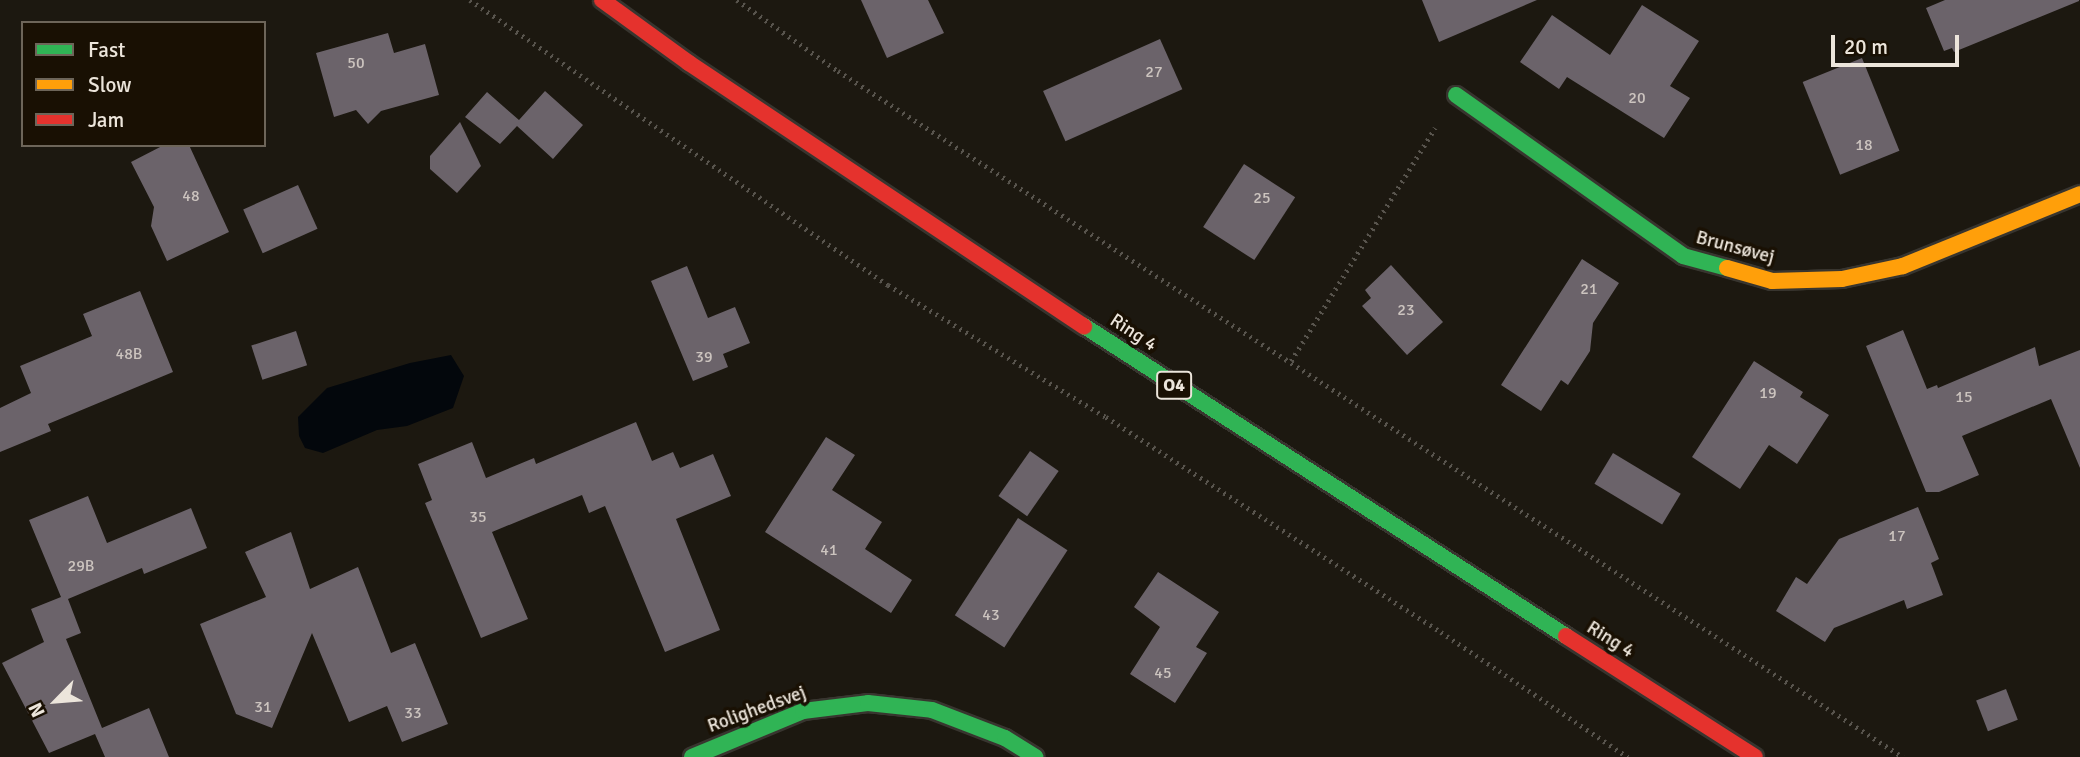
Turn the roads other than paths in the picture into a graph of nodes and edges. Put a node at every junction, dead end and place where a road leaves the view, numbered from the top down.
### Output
1 (602, 0) edge
2 (1456, 95) road end
3 (2080, 194) edge
4 (692, 757) edge
5 (1035, 757) edge
6 (1755, 757) edge

1 - 6 main road, Ring 4 / O4
2 - 3 main road, Brunsøvej
4 - 5 main road, Rolighedsvej

